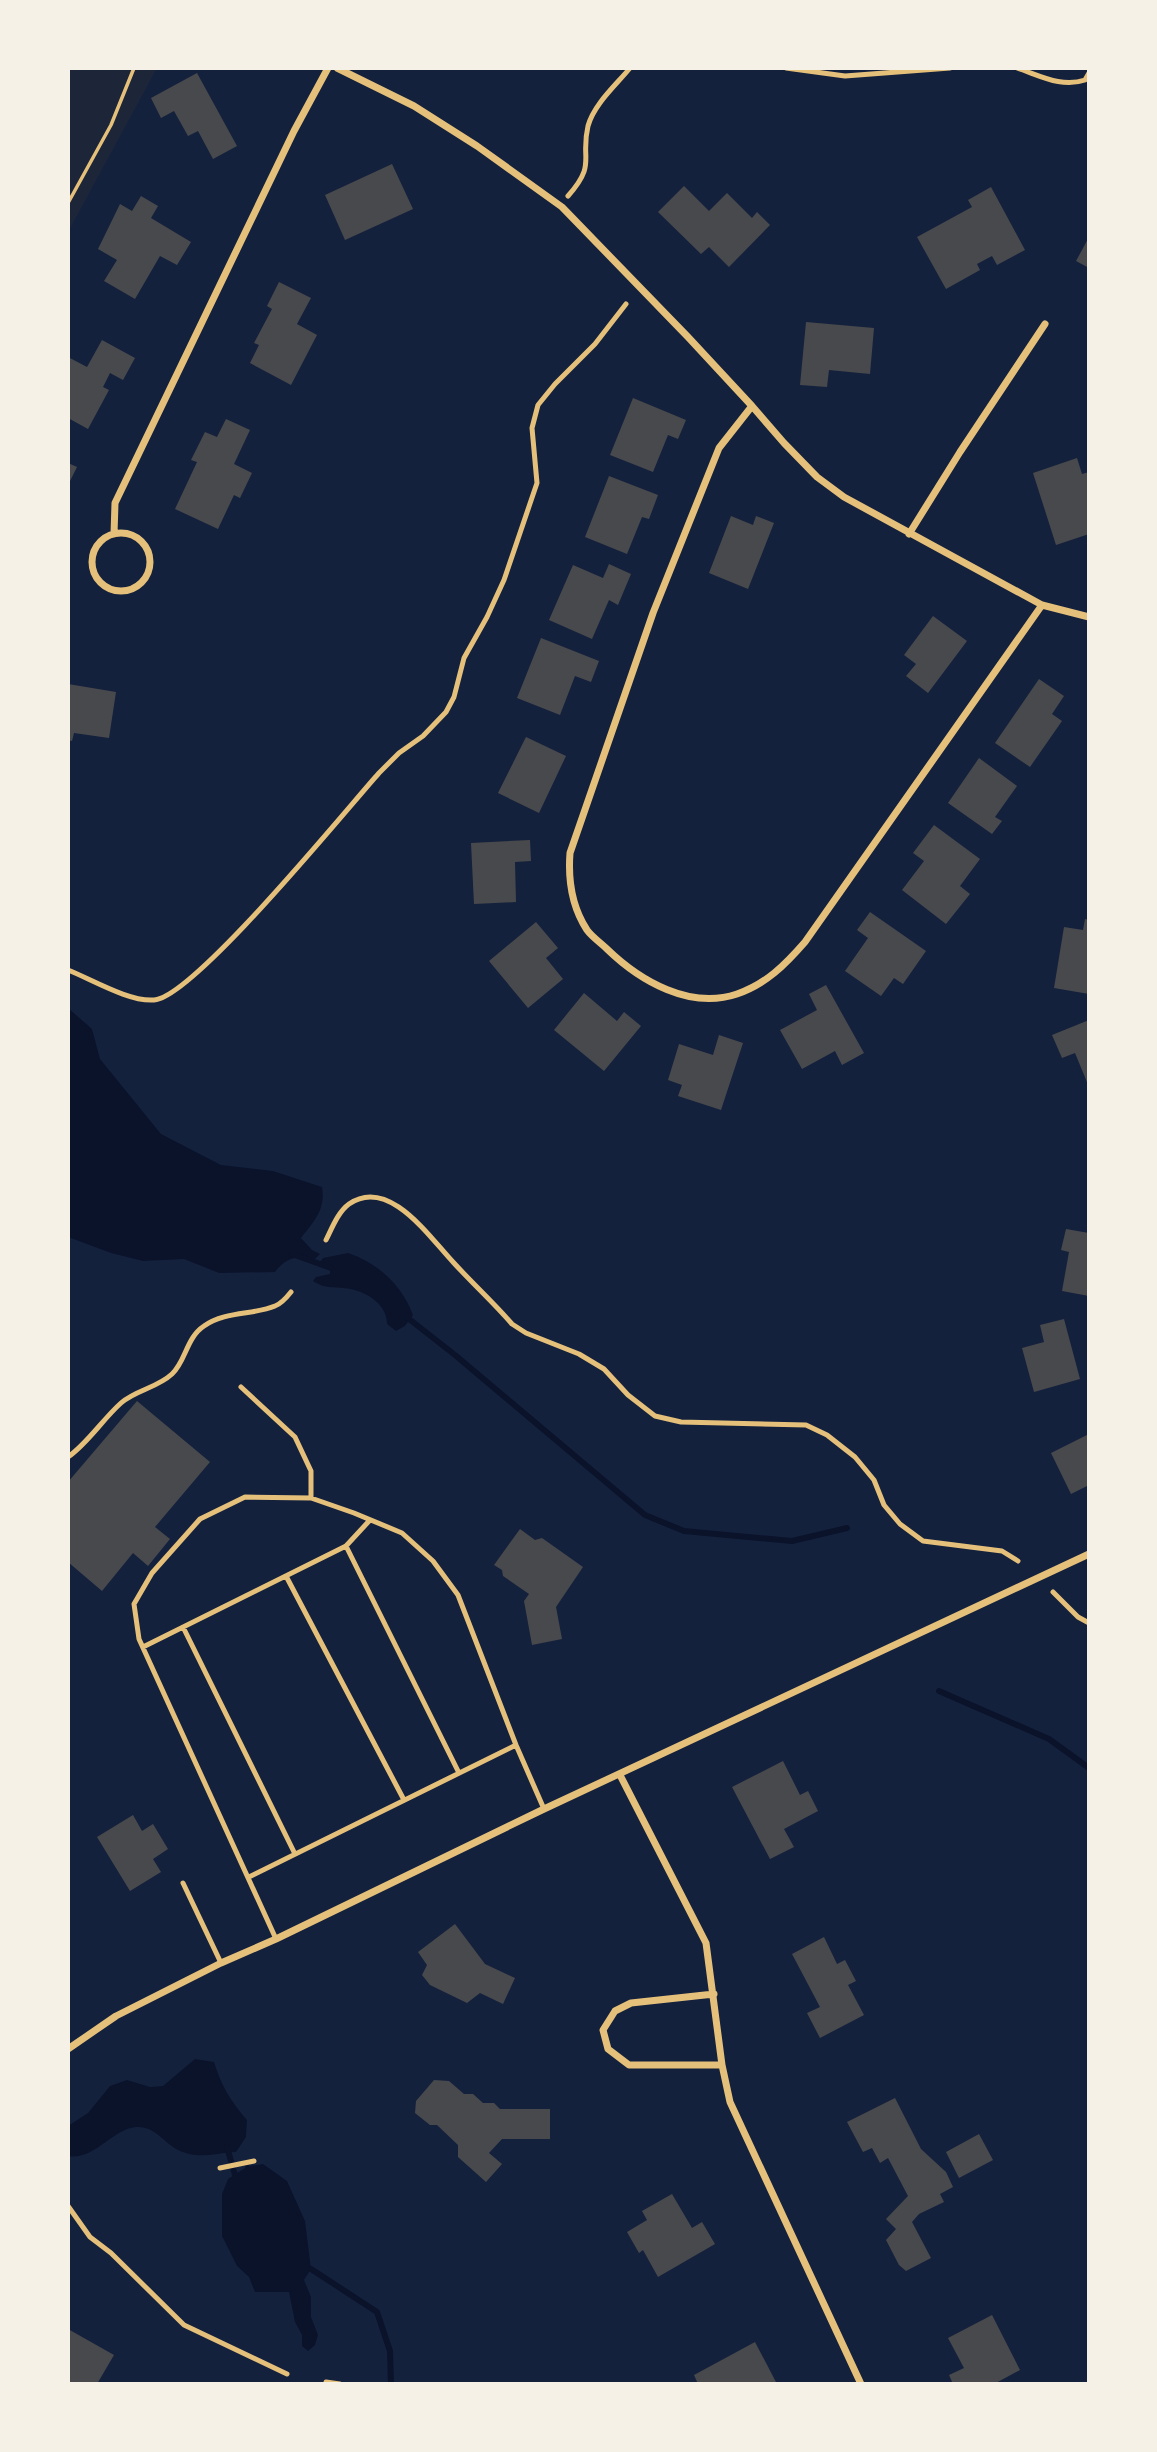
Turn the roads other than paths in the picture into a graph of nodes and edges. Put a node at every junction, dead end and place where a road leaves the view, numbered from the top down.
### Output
1 (328, 68) edge
2 (337, 68) edge
3 (630, 68) edge
4 (786, 68) edge
5 (950, 68) edge
6 (1017, 68) edge
7 (1089, 73) edge
8 (568, 196) dead end
9 (626, 304) dead end
10 (1045, 324) dead end
11 (752, 406) junction
12 (114, 534) junction
13 (909, 534) junction
14 (1042, 605) junction
15 (1089, 617) edge
16 (68, 970) edge
17 (326, 1240) dead end
18 (291, 1292) dead end
19 (241, 1387) dead end
20 (68, 1457) edge
21 (312, 1498) junction
22 (370, 1520) junction
23 (346, 1546) junction
24 (1089, 1554) edge
25 (1018, 1561) dead end
26 (286, 1576) junction
27 (1053, 1592) dead end
28 (1089, 1623) edge
29 (183, 1627) junction
30 (143, 1647) junction
31 (516, 1745) junction
32 (459, 1773) junction
33 (620, 1775) junction
34 (404, 1800) junction
35 (544, 1809) junction
36 (295, 1854) junction
37 (249, 1877) junction
38 (183, 1883) dead end
39 (276, 1939) junction
40 (221, 1963) junction
41 (714, 1994) junction
42 (68, 2049) edge
43 (722, 2065) junction
44 (254, 2161) dead end
45 (220, 2168) dead end
46 (68, 2206) edge
47 (286, 2374) dead end
48 (326, 2382) dead end
49 (340, 2384) edge
50 (861, 2384) edge

1 - 12 street
2 - 11 street
3 - 8 lane
4 - 5 lane
6 - 7 lane
9 - 16 lane
10 - 13 street
11 - 13 street
11 - 14 street
12 - 12 street
13 - 14 street
14 - 15 street
17 - 25 lane
18 - 20 lane
19 - 21 lane
21 - 22 lane
21 - 30 lane
22 - 23 lane
22 - 31 lane
23 - 26 lane
23 - 32 lane
24 - 33 street
26 - 29 lane
26 - 34 lane
27 - 28 lane
29 - 30 lane
29 - 36 lane
30 - 37 lane
31 - 32 lane
31 - 35 lane
32 - 34 lane
33 - 35 street
33 - 41 street
34 - 36 lane
35 - 39 street
36 - 37 lane
37 - 39 lane
38 - 40 lane
39 - 40 street
40 - 42 street
41 - 43 street
41 - 43 street
43 - 50 street
44 - 45 lane
46 - 47 lane
48 - 49 lane

